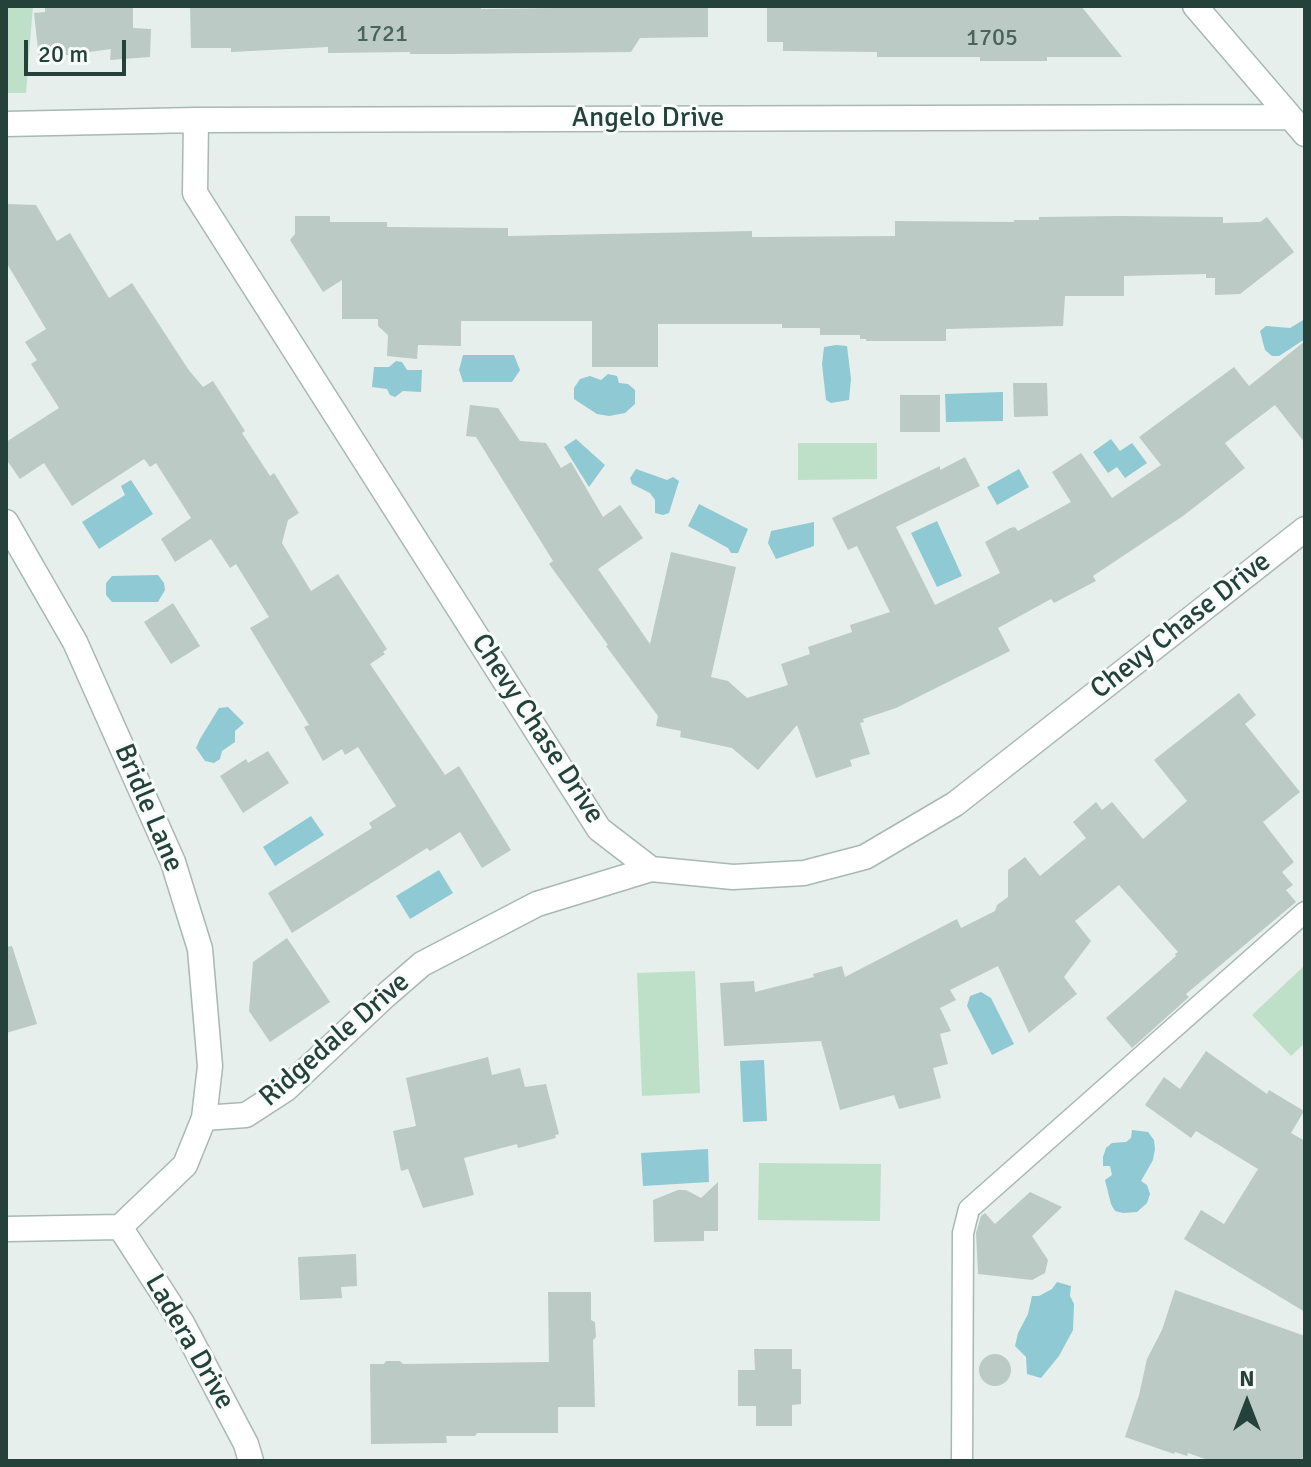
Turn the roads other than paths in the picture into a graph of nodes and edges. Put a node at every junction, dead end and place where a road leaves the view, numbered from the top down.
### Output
1 (1195, 6) edge
2 (196, 120) junction
3 (6, 124) edge
4 (1298, 125) edge
5 (6, 522) edge
6 (1305, 529) edge
7 (651, 869) junction
8 (1305, 912) edge
9 (204, 1118) junction
10 (120, 1227) junction
11 (6, 1229) edge
12 (251, 1461) edge
13 (962, 1461) edge

1 - 4 street
2 - 3 street, Angelo Drive
2 - 4 street, Angelo Drive
2 - 7 street, Chevy Chase Drive
5 - 9 street, Bridle Lane
6 - 7 street, Chevy Chase Drive
7 - 9 street, Ridgedale Drive
8 - 13 lane
9 - 10 street
10 - 11 street
10 - 12 street, Ladera Drive

